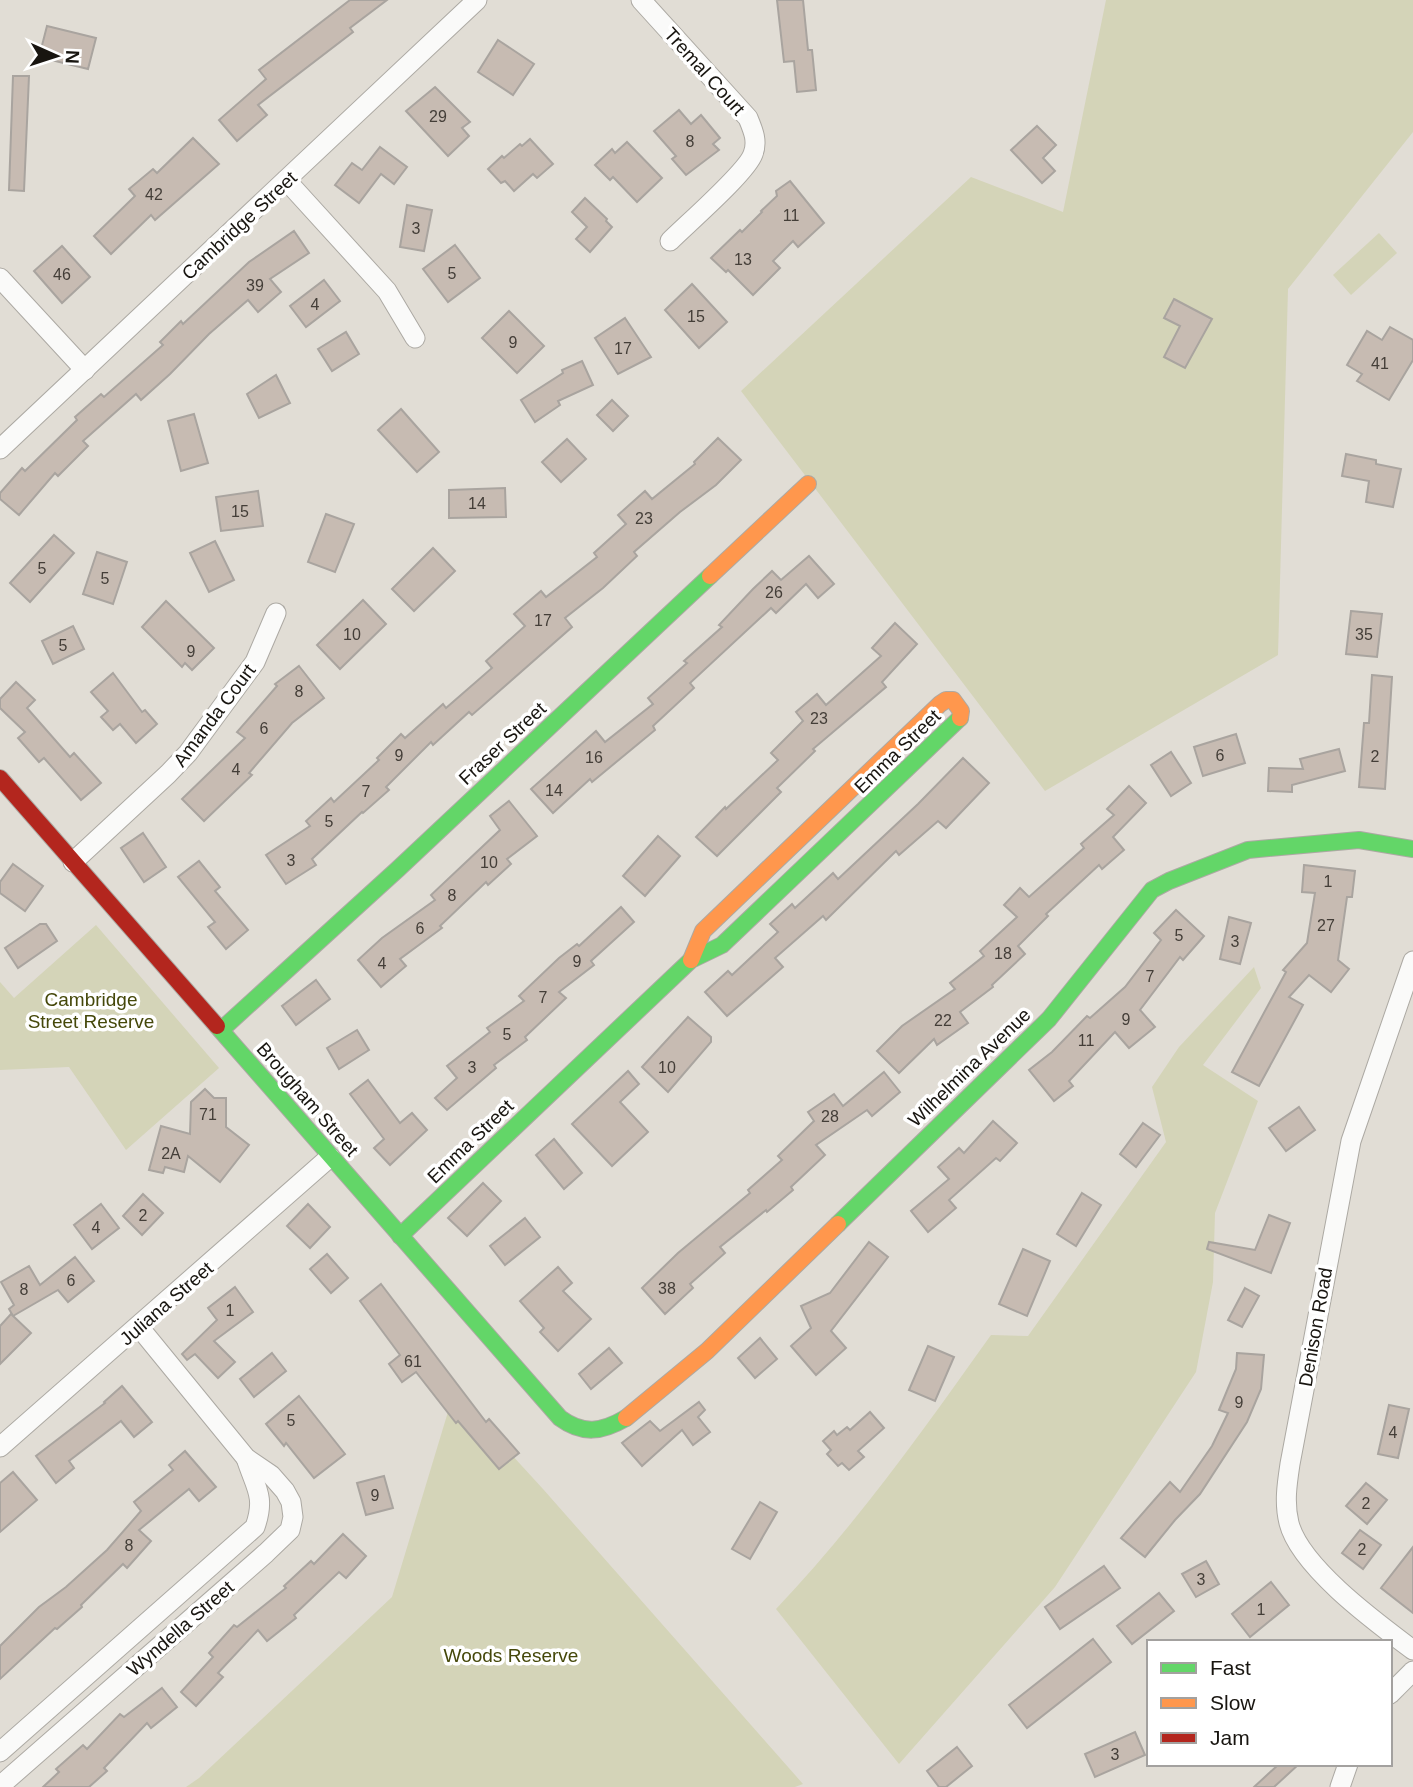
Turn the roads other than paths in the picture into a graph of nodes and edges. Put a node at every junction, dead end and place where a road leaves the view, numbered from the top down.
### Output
1 (477, 0) edge
2 (641, 0) edge
3 (286, 180) junction
4 (670, 241) dead end
5 (0, 278) edge
6 (415, 338) dead end
7 (85, 370) junction
8 (0, 449) edge
9 (808, 484) dead end
10 (276, 613) dead end
11 (0, 778) edge
12 (1413, 849) edge
13 (73, 862) junction
14 (691, 960) junction
15 (1413, 961) edge
16 (221, 1030) junction
17 (330, 1157) junction
18 (400, 1236) junction
19 (139, 1327) junction
20 (594, 1431) joint
21 (0, 1447) edge
22 (246, 1458) junction
23 (1413, 1650) edge
24 (1413, 1671) edge
25 (1392, 1692) edge
26 (0, 1752) edge
27 (1347, 1766) edge
28 (0, 1786) edge
29 (1340, 1787) edge

1 - 3 street, Cambridge Street
2 - 4 street, Tremal Court
3 - 6 street
3 - 7 street, Cambridge Street
5 - 7 street
7 - 8 street, Cambridge Street
9 - 16 street, Fraser Street
10 - 13 street, Amanda Court
11 - 13 street, Brougham Street
12 - 20 street, Wilhelmina Avenue
13 - 16 street, Brougham Street
14 - 14 street, Emma Street
14 - 18 street, Emma Street
15 - 23 street, Denison Road
16 - 17 street, Brougham Street
17 - 18 street, Brougham Street
17 - 19 street, Juliana Street
18 - 20 street, Brougham Street
19 - 21 street, Juliana Street
19 - 22 street, Wyndella Street
22 - 26 street, Wyndella Street
22 - 28 street, Wyndella Street
24 - 25 street
27 - 29 street

